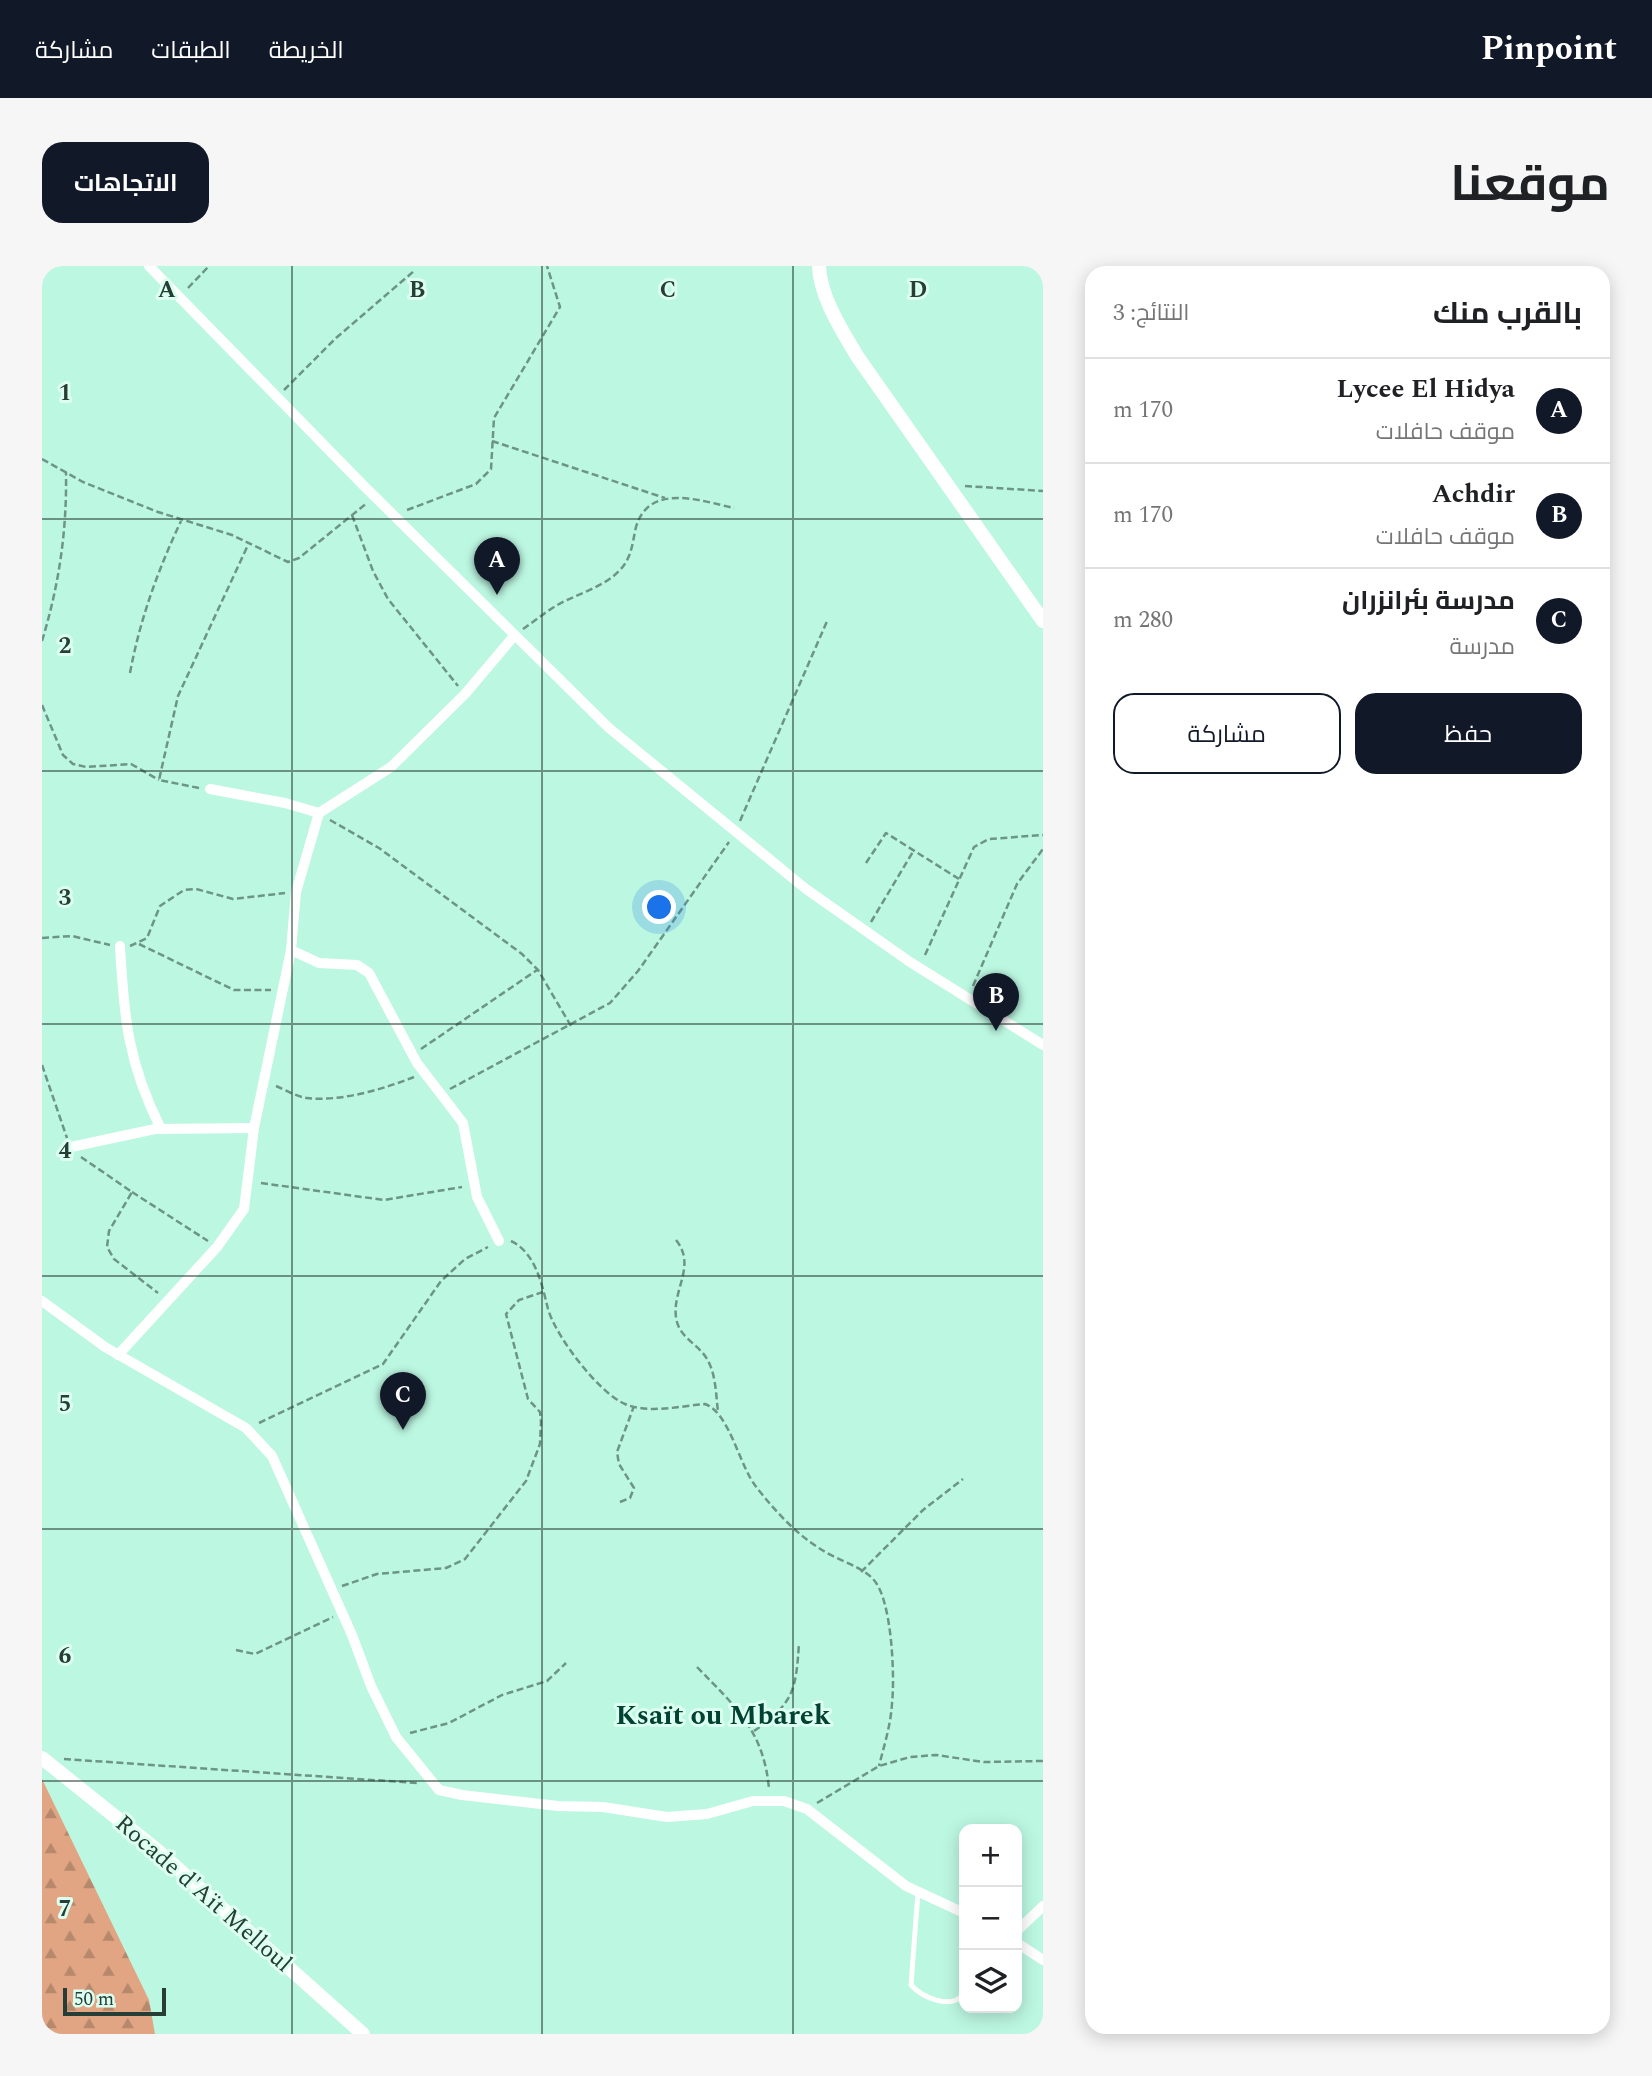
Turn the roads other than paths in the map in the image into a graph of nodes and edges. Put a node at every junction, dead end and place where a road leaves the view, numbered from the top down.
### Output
1 (149, 266) edge
2 (819, 266) edge
3 (1043, 621) edge
4 (513, 636) junction
5 (209, 789) road end
6 (319, 813) junction
7 (120, 946) road end
8 (292, 950) junction
9 (1043, 1045) edge
10 (254, 1128) junction
11 (161, 1129) junction
12 (71, 1147) road end
13 (499, 1241) road end
14 (42, 1301) edge
15 (118, 1355) junction
16 (48, 1758) edge
17 (918, 1892) junction
18 (1043, 1906) edge
19 (959, 1911) edge
20 (1022, 1926) edge
21 (1022, 1946) edge
22 (1043, 1961) edge
23 (959, 1997) edge
24 (363, 2034) edge

1 - 4 street
2 - 3 street
4 - 6 street
4 - 9 street
5 - 6 street
6 - 8 street
7 - 11 street
8 - 10 street
8 - 13 street
10 - 11 street
10 - 15 street
11 - 12 street
14 - 15 street
15 - 17 street
16 - 24 street, Rocade d'Aït Melloul
17 - 19 street
17 - 23 lane
18 - 20 street
21 - 22 street

